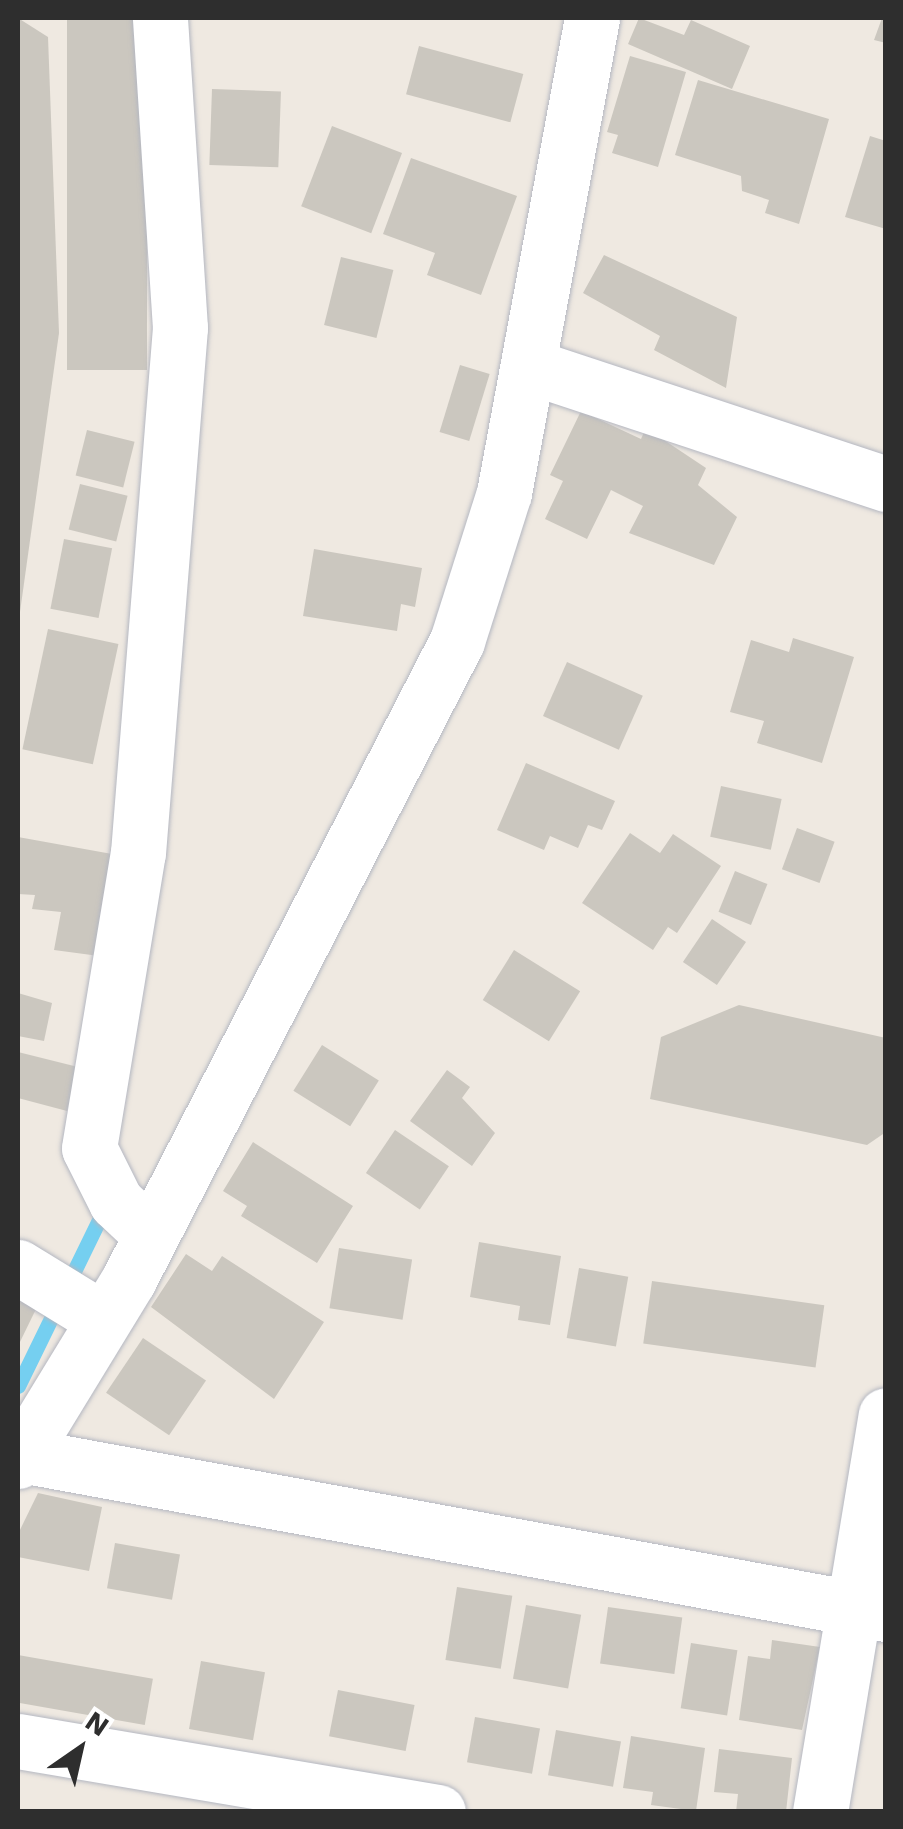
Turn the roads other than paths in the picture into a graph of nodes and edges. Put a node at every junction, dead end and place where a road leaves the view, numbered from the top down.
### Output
1 (160, 18) edge
2 (592, 18) edge
3 (529, 366) junction
4 (886, 484) edge
5 (134, 1219) junction
6 (65, 1296) edge
7 (886, 1415) edge
8 (19, 1458) edge
9 (870, 1612) edge
10 (18, 1742) edge
11 (282, 1798) edge
12 (438, 1812) edge
13 (820, 1812) edge

1 - 5 street
2 - 3 street
3 - 4 street
3 - 5 street
5 - 6 street
6 - 8 street
7 - 9 street
8 - 9 street
9 - 13 street
10 - 11 street
11 - 12 street

